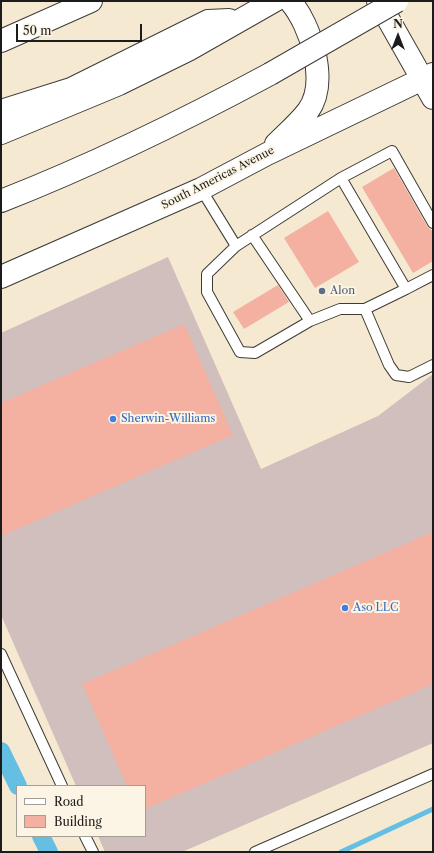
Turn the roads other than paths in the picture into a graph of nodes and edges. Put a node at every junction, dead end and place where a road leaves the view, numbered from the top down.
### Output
1 (91, 1) edge
2 (274, 1) edge
3 (290, 1) edge
4 (378, 1) edge
5 (397, 1) edge
6 (244, 19) junction
7 (1, 41) edge
8 (430, 84) edge
9 (1, 111) edge
10 (1, 133) edge
11 (267, 154) junction
12 (341, 178) junction
13 (201, 189) junction
14 (1, 201) edge
15 (433, 223) edge
16 (252, 235) junction
17 (236, 246) junction
18 (433, 275) edge
19 (1, 278) edge
20 (406, 289) junction
21 (365, 309) junction
22 (310, 321) junction
23 (433, 365) edge
24 (1, 654) edge
25 (433, 774) edge
26 (62, 785) edge
27 (86, 837) edge
28 (93, 852) edge
29 (255, 852) edge

1 - 7 main road
2 - 6 main road
3 - 11 main road
4 - 8 main road
5 - 14 main road, bridge
6 - 9 main road
6 - 10 main road
8 - 11 main road, South Americas Avenue
11 - 13 main road, South Americas Avenue
12 - 15 lane
12 - 16 lane
12 - 20 lane
13 - 17 lane
13 - 19 main road, South Americas Avenue
16 - 17 lane
16 - 22 lane
17 - 22 lane
18 - 20 lane
20 - 21 lane
21 - 22 lane
21 - 23 lane
24 - 26 lane
25 - 29 lane
27 - 28 lane

